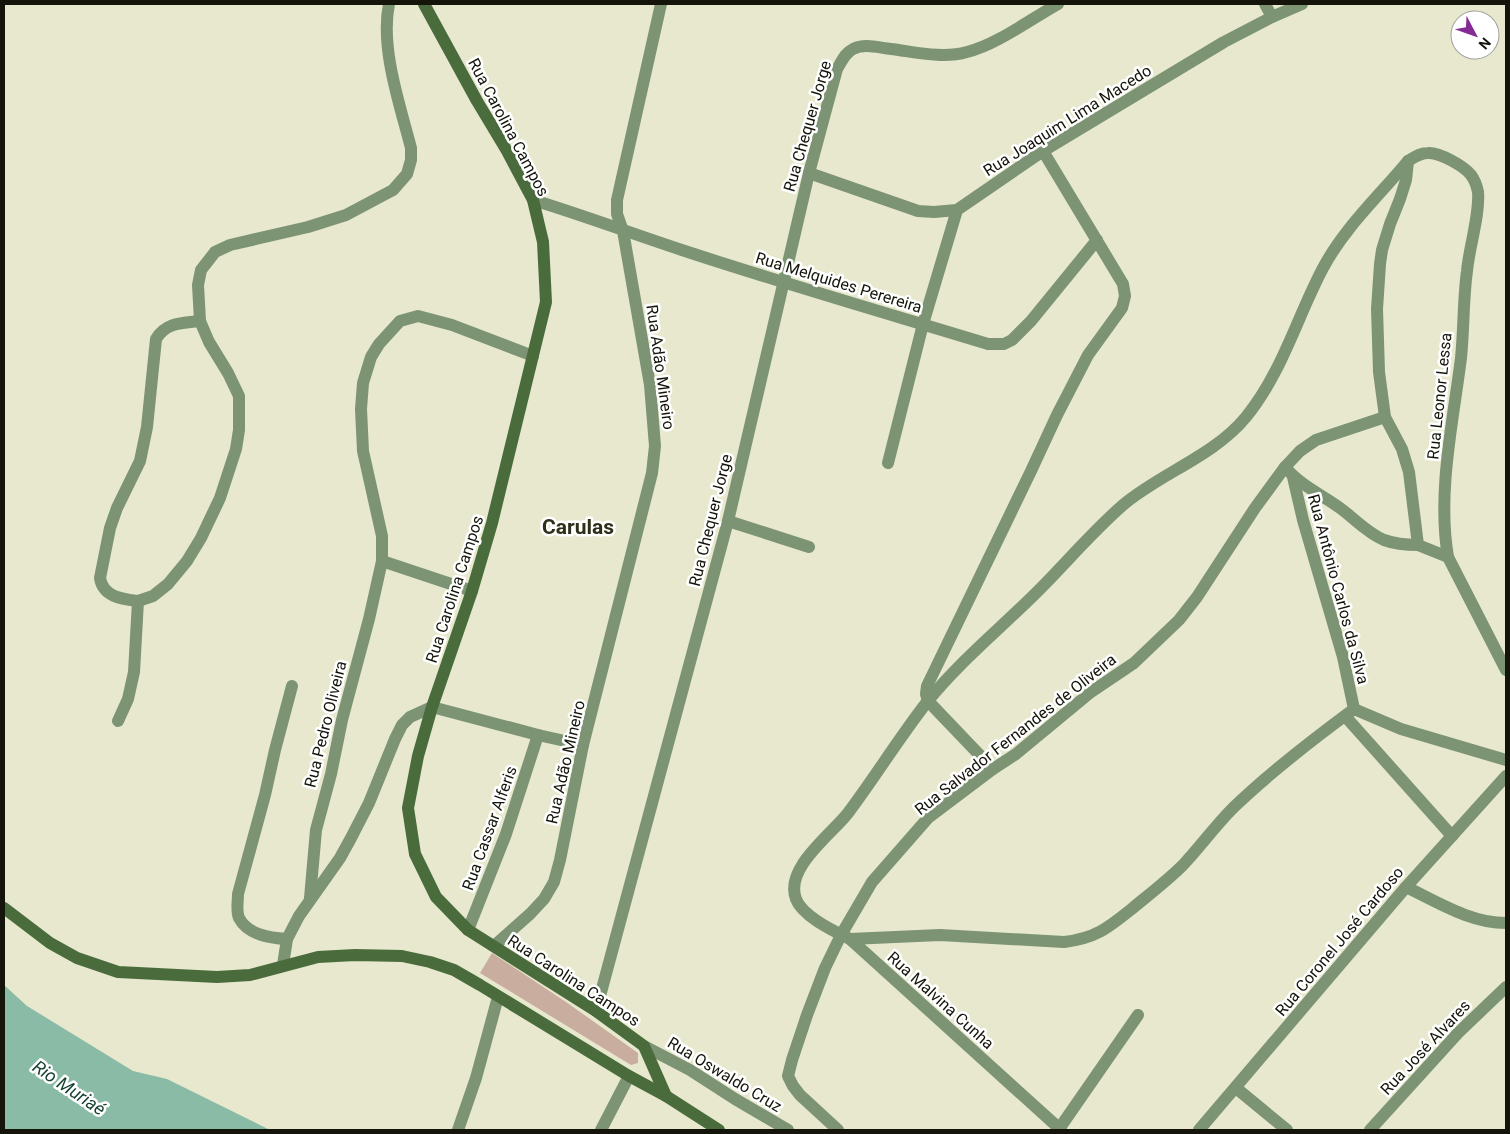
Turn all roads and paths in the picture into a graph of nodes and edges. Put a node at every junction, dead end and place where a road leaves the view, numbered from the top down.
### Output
1 (389, 4) edge
2 (424, 4) edge
3 (662, 4) edge
4 (1058, 4) edge
5 (1265, 4) edge
6 (1302, 4) edge
7 (1272, 17) junction
8 (1043, 151) junction
9 (1408, 162) junction
10 (809, 173) junction
11 (532, 200) junction
12 (957, 210) junction
13 (623, 231) junction
14 (1097, 240) junction
15 (784, 283) junction
16 (200, 321) junction
17 (923, 324) junction
18 (533, 356) junction
19 (1386, 417) junction
20 (888, 463) dead end
21 (1289, 472) junction
22 (728, 521) junction
23 (1418, 546) junction
24 (809, 547) dead end
25 (1448, 558) junction
26 (382, 560) junction
27 (472, 591) junction
28 (138, 601) junction
29 (1506, 670) edge
30 (292, 686) dead end
31 (928, 702) junction
32 (432, 707) junction
33 (1349, 713) junction
34 (118, 721) dead end
35 (538, 735) junction
36 (583, 745) junction
37 (1506, 760) edge
38 (993, 769) junction
39 (1506, 776) edge
40 (1452, 836) junction
41 (1406, 887) junction
42 (310, 898) junction
43 (4, 908) edge
44 (1506, 923) edge
45 (468, 930) junction
46 (846, 937) junction
47 (287, 940) junction
48 (494, 946) junction
49 (283, 965) junction
50 (1506, 987) edge
51 (498, 997) junction
52 (596, 1012) junction
53 (1138, 1015) dead end
54 (644, 1046) junction
55 (628, 1076) junction
56 (1236, 1088) junction
57 (666, 1096) junction
58 (458, 1130) edge
59 (601, 1130) edge
60 (719, 1130) edge
61 (788, 1130) edge
62 (838, 1130) edge
63 (1060, 1130) edge
64 (1199, 1130) edge
65 (1287, 1130) edge
66 (1370, 1130) edge

1 - 16 street
2 - 11 main road, Rua Carolina Campos
3 - 13 street, Rua Adão Mineiro
4 - 10 street, Rua Chequer Jorge
5 - 7 street
6 - 7 street, Rua Joaquim Lima Macedo
7 - 8 street, Rua Joaquim Lima Macedo
8 - 12 street, Rua Joaquim Lima Macedo
8 - 14 street
9 - 19 street
9 - 25 street, Rua Leonor Lessa
9 - 31 street
10 - 12 street
10 - 15 street, Rua Chequer Jorge
11 - 13 street, Rua Melquides Perereira
11 - 18 main road, Rua Carolina Campos
12 - 17 street
13 - 15 street, Rua Melquides Perereira
13 - 36 street, Rua Adão Mineiro
14 - 17 street, Rua Melquides Perereira
14 - 31 street
15 - 17 street, Rua Melquides Perereira
15 - 22 street, Rua Chequer Jorge
16 - 28 street
16 - 28 street
17 - 20 street
18 - 26 street, Rua Pedro Oliveira
18 - 27 main road, Rua Carolina Campos
19 - 21 street, Rua Salvador Fernandes de Oliveira
19 - 23 street
21 - 23 street
21 - 33 street, Rua Antônio Carlos da Silva
21 - 38 street, Rua Salvador Fernandes de Oliveira
22 - 24 street
22 - 52 street, Rua Chequer Jorge
23 - 25 street
25 - 29 street, Rua Leonor Lessa
26 - 27 street
26 - 42 street, Rua Pedro Oliveira
27 - 32 main road, Rua Carolina Campos
28 - 34 street
30 - 47 street
31 - 38 street
31 - 46 street, Rua Malvina Cunha
32 - 35 street
32 - 42 street
32 - 45 main road, Rua Carolina Campos
33 - 37 street
33 - 40 street, Rua Antônio Carlos da Silva
33 - 46 street
35 - 36 street
35 - 45 street, Rua Cassar Alferis
36 - 48 street, Rua Adão Mineiro
38 - 46 street, Rua Salvador Fernandes de Oliveira
39 - 40 street, Rua Coronel José Cardoso
40 - 41 street, Rua Coronel José Cardoso
41 - 44 street
41 - 56 street, Rua Coronel José Cardoso
42 - 47 street
43 - 49 main road
45 - 48 main road, Rua Carolina Campos
46 - 62 street, Rua Salvador Fernandes de Oliveira
46 - 63 street, Rua Malvina Cunha
47 - 49 street
48 - 52 main road, Rua Carolina Campos
49 - 51 main road
50 - 66 street, Rua José Alvares
51 - 55 main road
51 - 58 street
52 - 54 main road, Rua Carolina Campos
53 - 63 street
54 - 57 main road, Rua Carolina Campos
54 - 61 street, Rua Oswaldo Cruz
55 - 57 main road
55 - 59 street
56 - 64 street, Rua Coronel José Cardoso
56 - 65 street
57 - 60 main road

